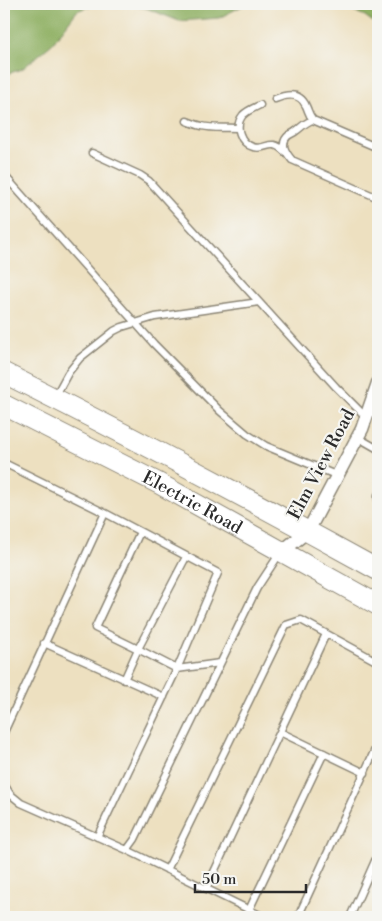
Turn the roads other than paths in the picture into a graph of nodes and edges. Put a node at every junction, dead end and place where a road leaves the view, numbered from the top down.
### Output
1 (275, 99) dead end
2 (260, 105) dead end
3 (313, 120) junction
4 (187, 121) dead end
5 (238, 128) junction
6 (378, 148) edge
7 (286, 152) junction
8 (92, 153) dead end
9 (4, 175) edge
10 (378, 198) edge
11 (259, 302) junction
12 (135, 322) junction
13 (4, 374) edge
14 (378, 383) edge
15 (55, 399) junction
16 (4, 405) edge
17 (366, 417) junction
18 (357, 437) junction
19 (378, 449) edge
20 (4, 463) edge
21 (338, 476) junction
22 (105, 513) junction
23 (308, 531) junction
24 (140, 532) junction
25 (281, 552) junction
26 (186, 556) junction
27 (378, 570) edge
28 (378, 605) edge
29 (326, 634) junction
30 (44, 643) junction
31 (138, 649) junction
32 (378, 662) edge
33 (220, 663) junction
34 (177, 669) junction
35 (124, 680) junction
36 (164, 697) junction
37 (4, 732) edge
38 (280, 732) junction
39 (378, 743) edge
40 (324, 753) junction
41 (364, 772) junction
42 (4, 784) edge
43 (97, 837) junction
44 (128, 850) junction
45 (378, 854) edge
46 (167, 870) junction
47 (206, 889) junction
48 (248, 910) junction
49 (264, 917) edge
50 (298, 917) edge
51 (350, 917) edge

1 - 3 lane
2 - 5 lane
3 - 6 lane
3 - 7 lane
4 - 5 lane
5 - 7 lane
7 - 10 lane
8 - 11 lane
9 - 12 lane
11 - 12 lane
11 - 17 lane
12 - 15 lane
12 - 21 lane
13 - 15 main road, Electric Road
14 - 17 street, Elm View Road
15 - 23 main road, Electric Road
16 - 25 main road, Electric Road
17 - 18 street, Elm View Road
18 - 19 lane
18 - 21 street, Elm View Road
20 - 22 lane
21 - 23 street, Elm View Road
22 - 24 lane
22 - 30 lane
23 - 25 street, Elm View Road
23 - 27 main road, Electric Road
24 - 26 lane
24 - 31 lane
25 - 28 main road, Electric Road
25 - 33 lane
26 - 31 lane
26 - 34 lane
29 - 32 lane
29 - 38 lane
29 - 46 lane
30 - 35 lane
30 - 37 lane
31 - 34 lane
31 - 35 lane
33 - 34 lane
33 - 44 lane
34 - 36 lane
35 - 36 lane
36 - 43 lane
38 - 40 lane
38 - 47 lane
39 - 41 lane
40 - 41 lane
40 - 48 lane
41 - 50 lane
42 - 43 lane
43 - 44 lane
44 - 46 lane
45 - 51 lane
46 - 47 lane
47 - 48 lane
48 - 49 lane

